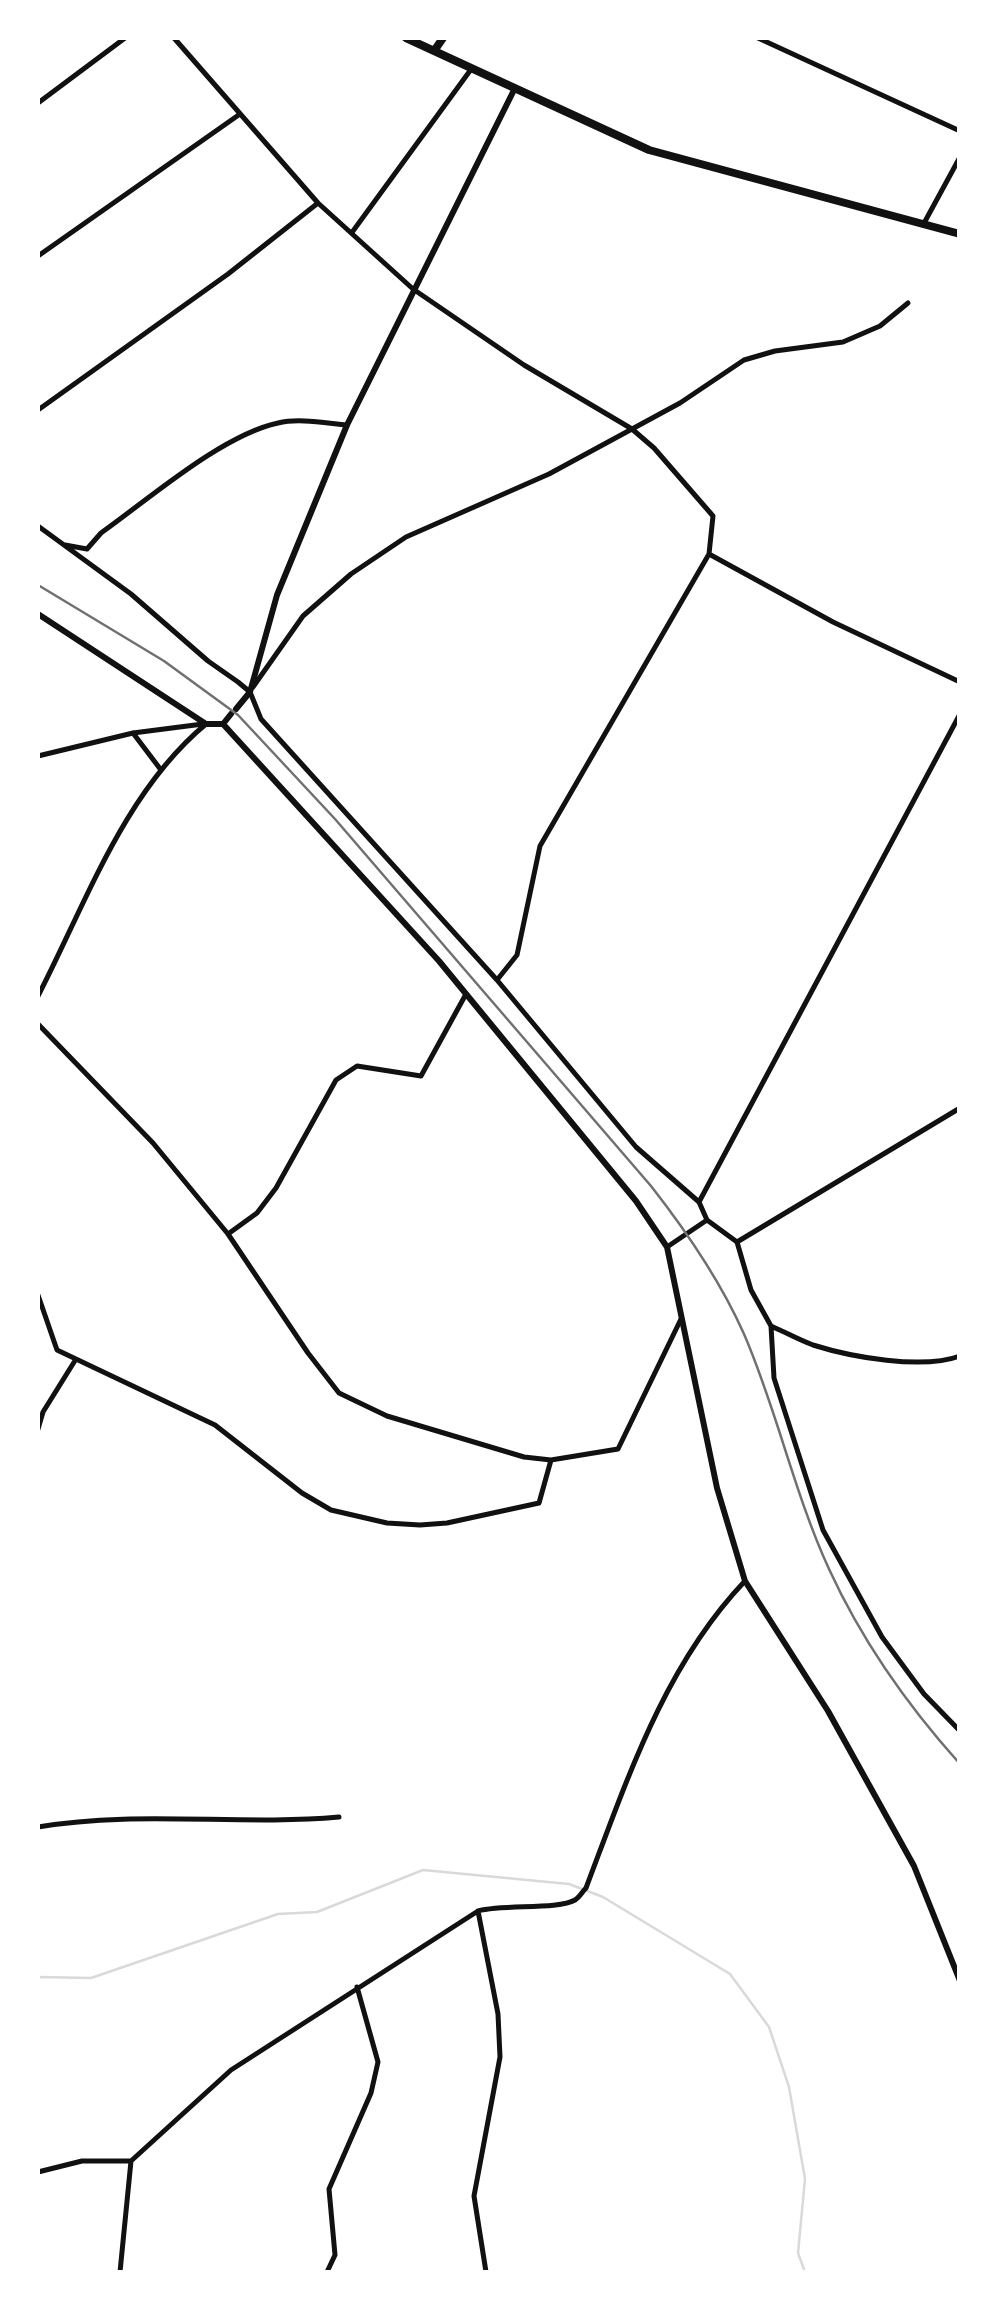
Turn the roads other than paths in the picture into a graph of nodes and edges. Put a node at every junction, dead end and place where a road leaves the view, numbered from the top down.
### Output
1 (125, 38) edge
2 (174, 38) edge
3 (406, 38) edge
4 (443, 38) edge
5 (758, 38) edge
6 (434, 50) junction
7 (472, 68) junction
8 (514, 90) junction
9 (38, 103) edge
10 (240, 114) junction
11 (960, 131) edge
12 (960, 158) edge
13 (318, 203) junction
14 (923, 226) junction
15 (352, 232) junction
16 (960, 234) edge
17 (38, 256) edge
18 (413, 288) junction
19 (908, 302) dead end
20 (38, 410) edge
21 (347, 425) junction
22 (632, 429) junction
23 (38, 526) edge
24 (61, 544) junction
25 (708, 554) junction
26 (38, 614) edge
27 (960, 682) edge
28 (250, 692) junction
29 (182, 708) junction
30 (960, 714) edge
31 (206, 724) junction
32 (223, 724) junction
33 (178, 725) junction
34 (132, 733) junction
35 (38, 756) edge
36 (161, 770) junction
37 (497, 980) junction
38 (466, 994) junction
39 (38, 996) edge
40 (38, 1024) edge
41 (960, 1108) edge
42 (699, 1202) junction
43 (707, 1220) junction
44 (228, 1234) junction
45 (736, 1242) junction
46 (667, 1247) junction
47 (38, 1295) edge
48 (681, 1318) junction
49 (771, 1326) junction
50 (960, 1356) edge
51 (76, 1359) junction
52 (38, 1429) edge
53 (550, 1460) junction
54 (745, 1581) junction
55 (960, 1731) edge
56 (339, 1816) dead end
57 (38, 1827) edge
58 (478, 1911) junction
59 (960, 1981) edge
60 (357, 1987) junction
61 (131, 2161) junction
62 (38, 2172) edge
63 (120, 2272) edge
64 (327, 2272) edge
65 (486, 2272) edge

1 - 9 street
2 - 10 street
3 - 6 main road
4 - 6 main road
5 - 11 street
6 - 7 main road
7 - 8 main road
7 - 15 street
8 - 14 main road
8 - 18 street
10 - 13 street
10 - 17 street
12 - 14 street
13 - 15 street
13 - 20 street
14 - 16 main road
15 - 18 street
18 - 21 street
18 - 22 street
19 - 22 street
21 - 24 street
21 - 28 street
22 - 25 street
22 - 28 street
23 - 24 street
24 - 28 street
25 - 27 street
25 - 37 street
26 - 29 street
28 - 32 street
28 - 37 street
29 - 31 street
29 - 33 street
30 - 42 street
31 - 32 street
31 - 33 street
31 - 36 street
32 - 38 street
33 - 34 street
34 - 35 street
34 - 36 street
36 - 39 street
37 - 42 street
38 - 44 street
38 - 46 street
40 - 44 street
41 - 45 street
42 - 43 street
43 - 45 street
43 - 46 street
44 - 53 street
45 - 49 street
46 - 48 street
47 - 51 street
48 - 53 street
48 - 54 street
49 - 50 street
49 - 55 street
51 - 52 street
51 - 53 street
54 - 58 street
54 - 59 street
56 - 57 street
58 - 60 street
58 - 65 street
60 - 61 street
60 - 64 street
61 - 62 street
61 - 63 street

